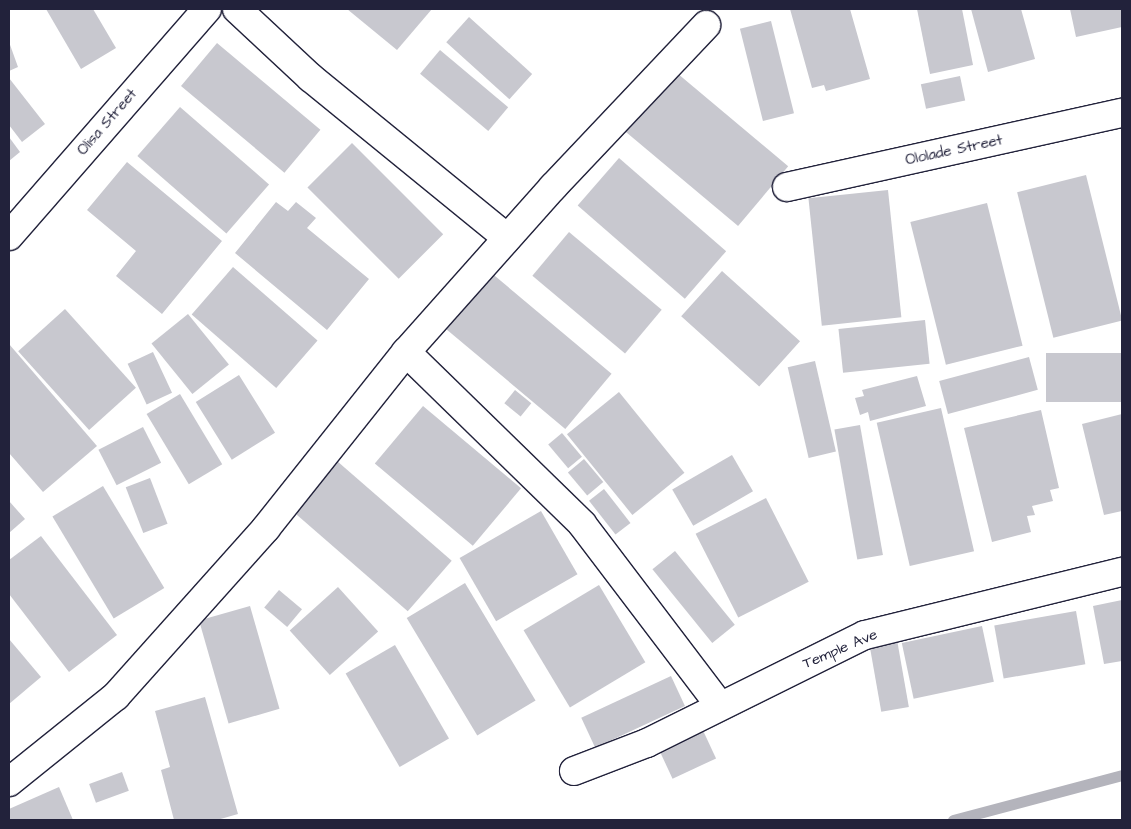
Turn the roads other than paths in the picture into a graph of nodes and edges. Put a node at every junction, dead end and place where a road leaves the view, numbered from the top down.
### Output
1 (207, 9) edge
2 (237, 9) edge
3 (706, 25) dead end
4 (1122, 113) edge
5 (787, 187) dead end
6 (9, 236) edge
7 (507, 238) junction
8 (406, 352) junction
9 (1122, 572) edge
10 (720, 706) junction
11 (574, 771) dead end
12 (9, 782) edge

1 - 6 street, Olisa Street
2 - 7 street
3 - 7 street
4 - 5 street, Ololade Street
7 - 8 street
8 - 10 street
8 - 12 street
9 - 10 street, Temple Ave
10 - 11 street, Temple Ave

